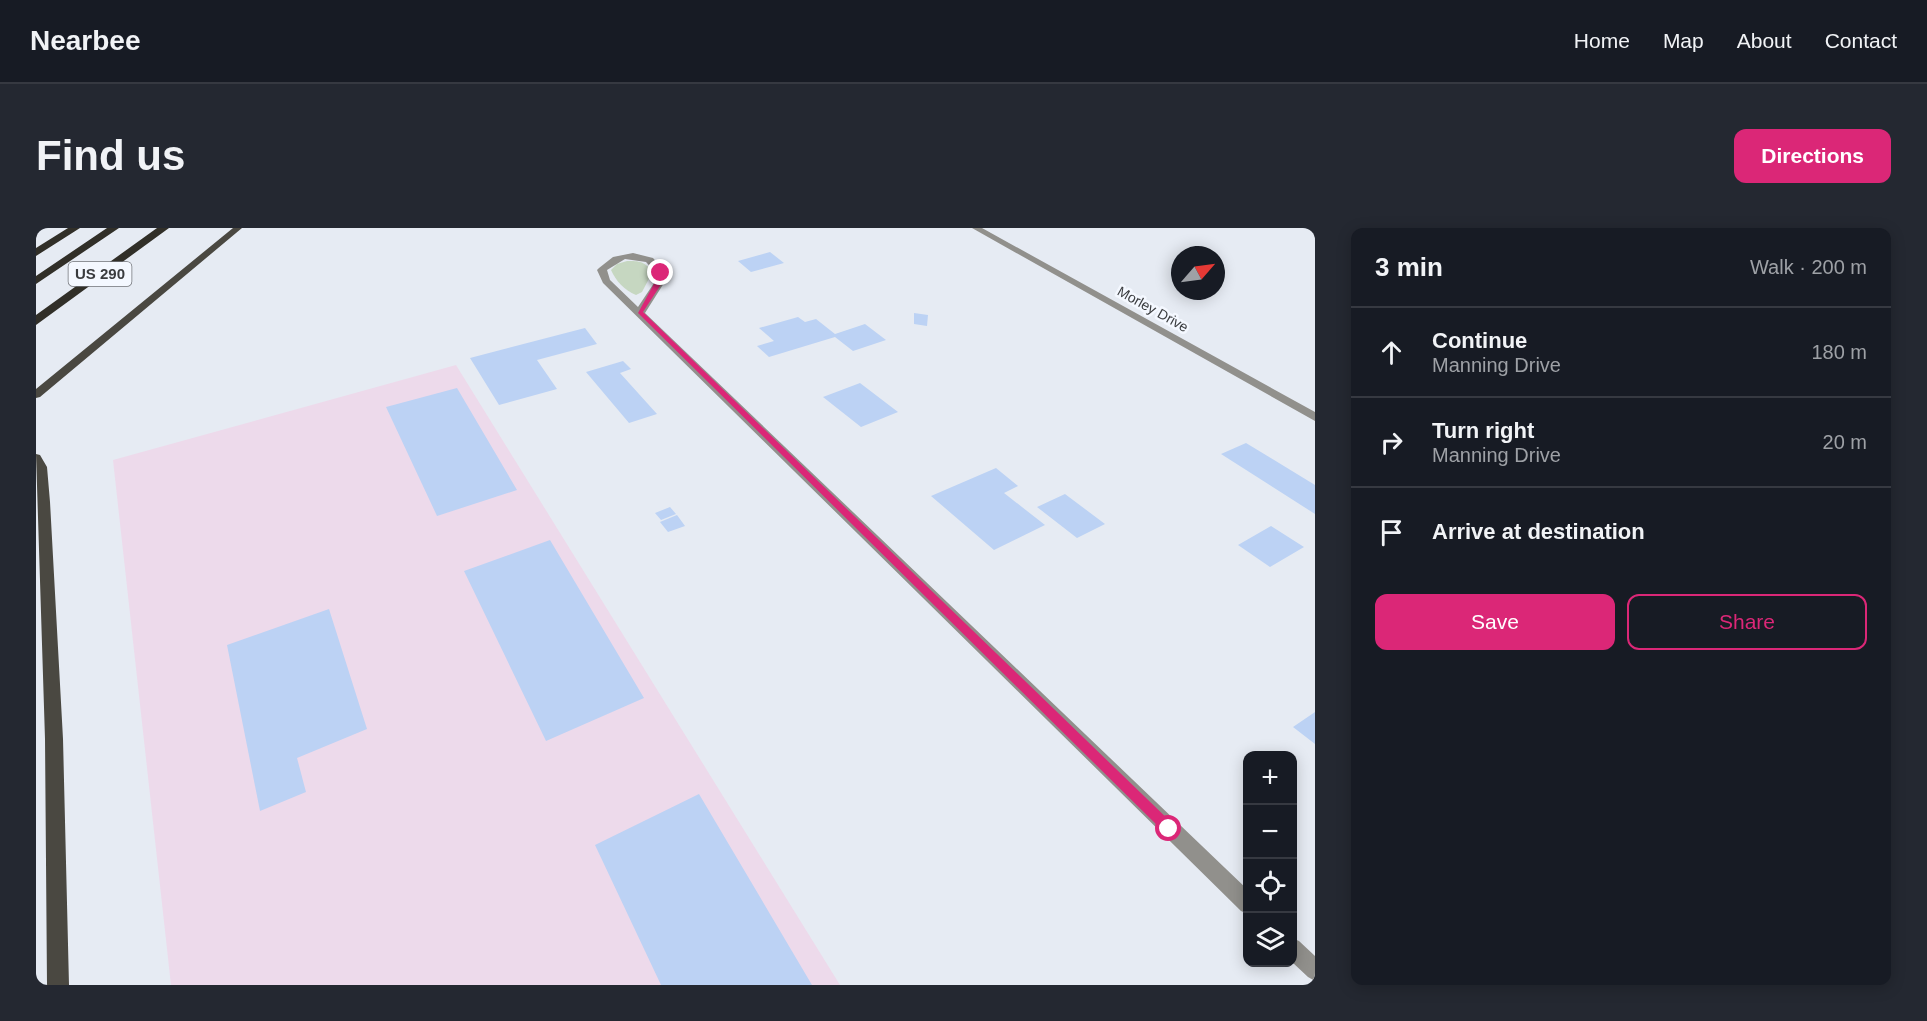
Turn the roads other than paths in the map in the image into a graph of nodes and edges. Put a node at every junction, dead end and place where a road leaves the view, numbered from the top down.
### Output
1 (75, 228) edge
2 (114, 228) edge
3 (164, 228) edge
4 (238, 228) edge
5 (976, 228) edge
6 (36, 254) edge
7 (36, 281) edge
8 (640, 312) junction
9 (36, 321) edge
10 (36, 395) edge
11 (1315, 417) edge
12 (36, 458) edge
13 (1243, 899) edge
14 (1297, 952) edge
15 (1315, 970) edge
16 (58, 985) edge

1 - 6 highway
2 - 7 highway
3 - 9 highway, US 290
4 - 10 main road
5 - 11 street, Morley Drive
8 - 8 street
8 - 13 street
12 - 16 main road
14 - 15 street

